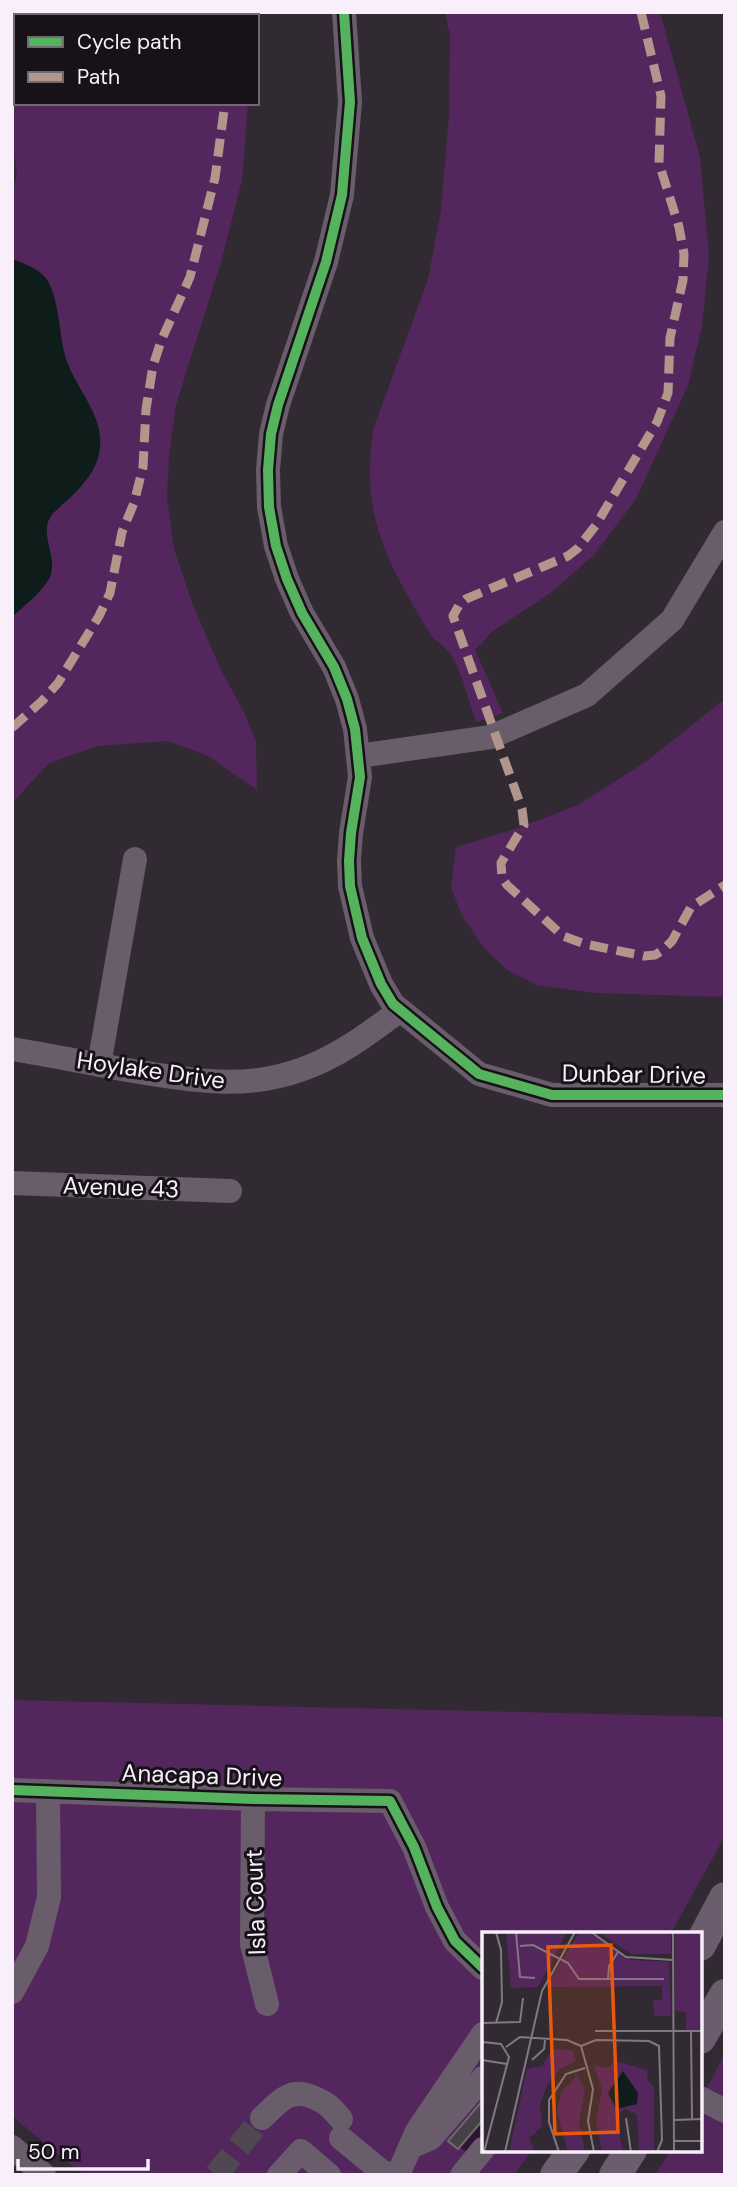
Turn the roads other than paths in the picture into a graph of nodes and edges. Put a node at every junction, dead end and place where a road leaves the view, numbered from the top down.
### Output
1 (344, 12) edge
2 (725, 532) edge
3 (359, 756) junction
4 (135, 859) dead end
5 (399, 1011) junction
6 (12, 1049) edge
7 (99, 1065) junction
8 (725, 1096) edge
9 (12, 1183) edge
10 (230, 1191) dead end
11 (12, 1790) edge
12 (48, 1791) junction
13 (253, 1798) junction
14 (725, 1898) edge
15 (702, 1941) edge
16 (482, 1967) edge
17 (12, 1992) edge
18 (725, 1995) edge
19 (267, 2004) dead end
20 (482, 2035) edge
21 (702, 2035) edge
22 (482, 2079) edge
23 (702, 2099) edge
24 (725, 2111) edge
25 (262, 2119) tunnel mouth
26 (12, 2147) edge
27 (408, 2148) junction
28 (482, 2150) edge
29 (573, 2152) edge
30 (609, 2152) edge
31 (630, 2152) edge
32 (12, 2166) edge
33 (393, 2174) edge
34 (23, 2175) edge
35 (44, 2175) edge
36 (279, 2175) edge
37 (329, 2175) edge
38 (462, 2175) edge
39 (556, 2175) edge
40 (594, 2175) edge
41 (615, 2175) edge

1 - 3 street, Dunbar Drive
2 - 3 street
3 - 5 street, Dunbar Drive
4 - 7 street
5 - 7 street, Hoylake Drive
5 - 8 street, Dunbar Drive
6 - 7 street, Hoylake Drive
9 - 10 street, Avenue 43
11 - 12 street, Anacapa Drive
12 - 13 street, Anacapa Drive
12 - 17 street
13 - 16 street, Anacapa Drive
13 - 19 street, Isla Court
14 - 15 main road
18 - 21 main road
20 - 27 street
22 - 27 street
23 - 24 street
25 - 33 street
26 - 35 street
27 - 33 street
28 - 38 street
29 - 39 main road
30 - 40 main road
31 - 41 main road
32 - 34 street
36 - 37 street

